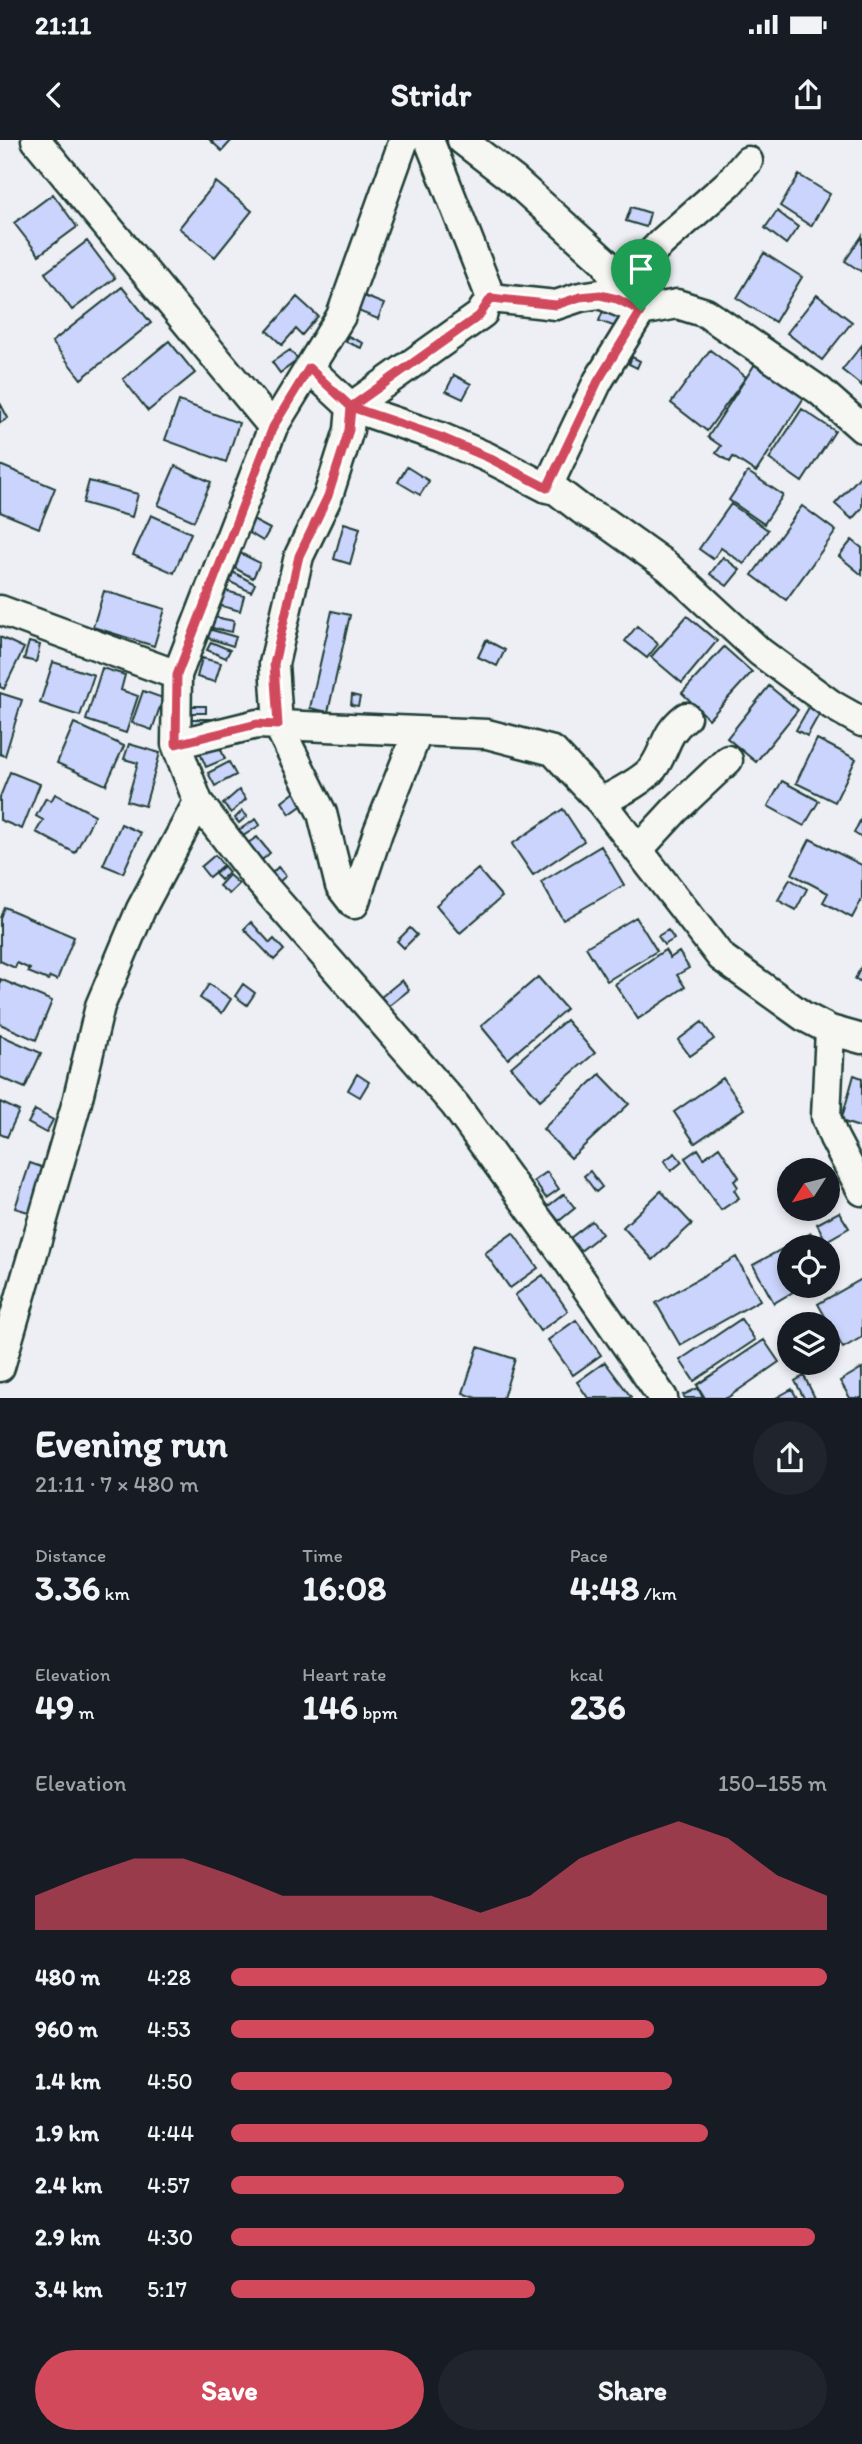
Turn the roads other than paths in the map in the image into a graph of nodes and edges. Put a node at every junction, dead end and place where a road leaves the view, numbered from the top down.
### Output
1 (36, 140) edge
2 (404, 140) edge
3 (429, 140) edge
4 (462, 140) edge
5 (748, 161) dead end
6 (484, 309) junction
7 (641, 311) junction
8 (309, 368) junction
9 (351, 407) junction
10 (273, 427) junction
11 (862, 428) edge
12 (547, 488) junction
13 (0, 610) edge
14 (177, 675) junction
15 (686, 717) dead end
16 (862, 722) edge
17 (278, 725) junction
18 (418, 731) junction
19 (176, 744) junction
20 (728, 760) dead end
21 (198, 802) junction
22 (601, 802) junction
23 (639, 849) junction
24 (830, 1030) junction
25 (862, 1039) edge
26 (862, 1191) edge
27 (0, 1367) edge
28 (663, 1398) edge

1 - 10 street
2 - 8 street
3 - 6 street
4 - 5 street
6 - 7 street
6 - 9 street
7 - 11 street
7 - 12 street
8 - 9 street
8 - 10 street
9 - 12 street
9 - 17 street
10 - 14 street
12 - 16 street
13 - 14 street
14 - 19 street
15 - 22 street
17 - 18 street
17 - 18 street
17 - 19 street
18 - 22 street
19 - 21 street
20 - 23 street
21 - 27 street
21 - 28 street
22 - 23 street
23 - 24 street
24 - 25 street
24 - 26 street

